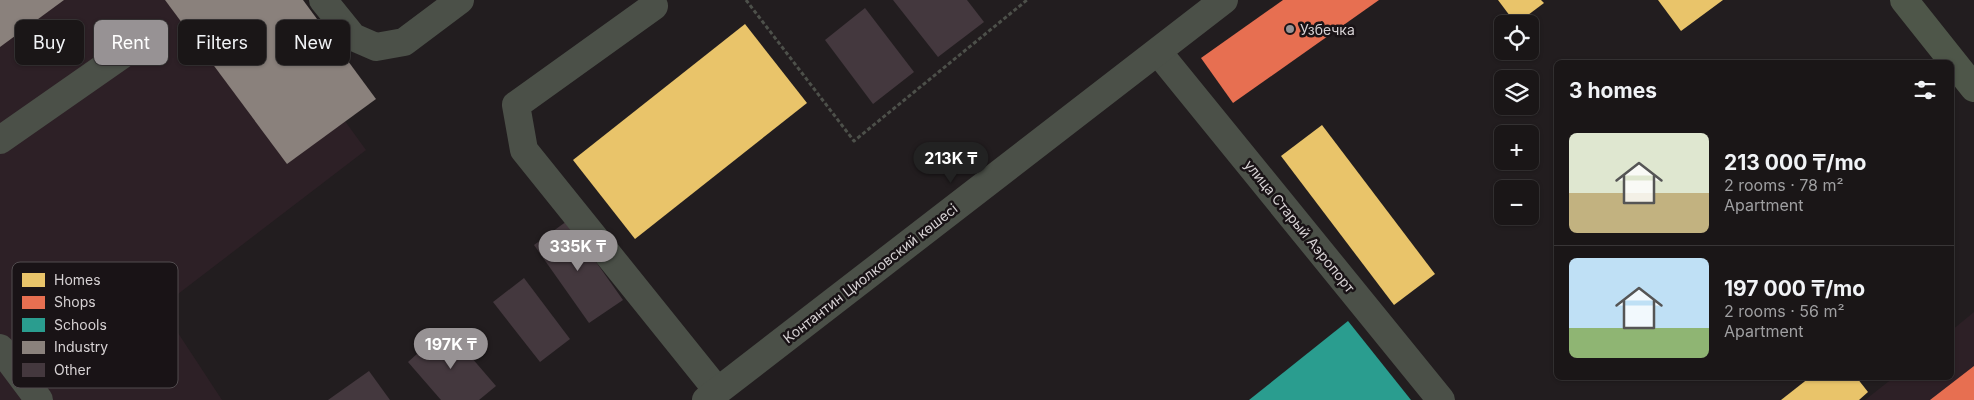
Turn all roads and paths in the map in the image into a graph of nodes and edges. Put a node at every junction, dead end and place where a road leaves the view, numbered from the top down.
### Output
1 (323, 0) edge
2 (460, 0) edge
3 (746, 0) edge
4 (1027, 0) edge
5 (1224, 0) edge
6 (1904, 0) edge
7 (654, 6) dead end
8 (1158, 52) junction
9 (1952, 60) edge
10 (1954, 63) edge
11 (108, 65) edge
12 (1974, 88) edge
13 (0, 140) edge
14 (0, 348) edge
15 (12, 364) edge
16 (30, 388) edge
17 (711, 395) edge
18 (39, 400) edge
19 (1441, 400) edge

1 - 2 street
3 - 4 path
5 - 8 street, Контантин Циолковский көшесі
6 - 9 main road
7 - 17 street
8 - 17 street, Контантин Циолковский көшесі
8 - 19 street, улица Старый Аэропорт
10 - 12 main road
11 - 13 street
14 - 15 street
16 - 18 street

